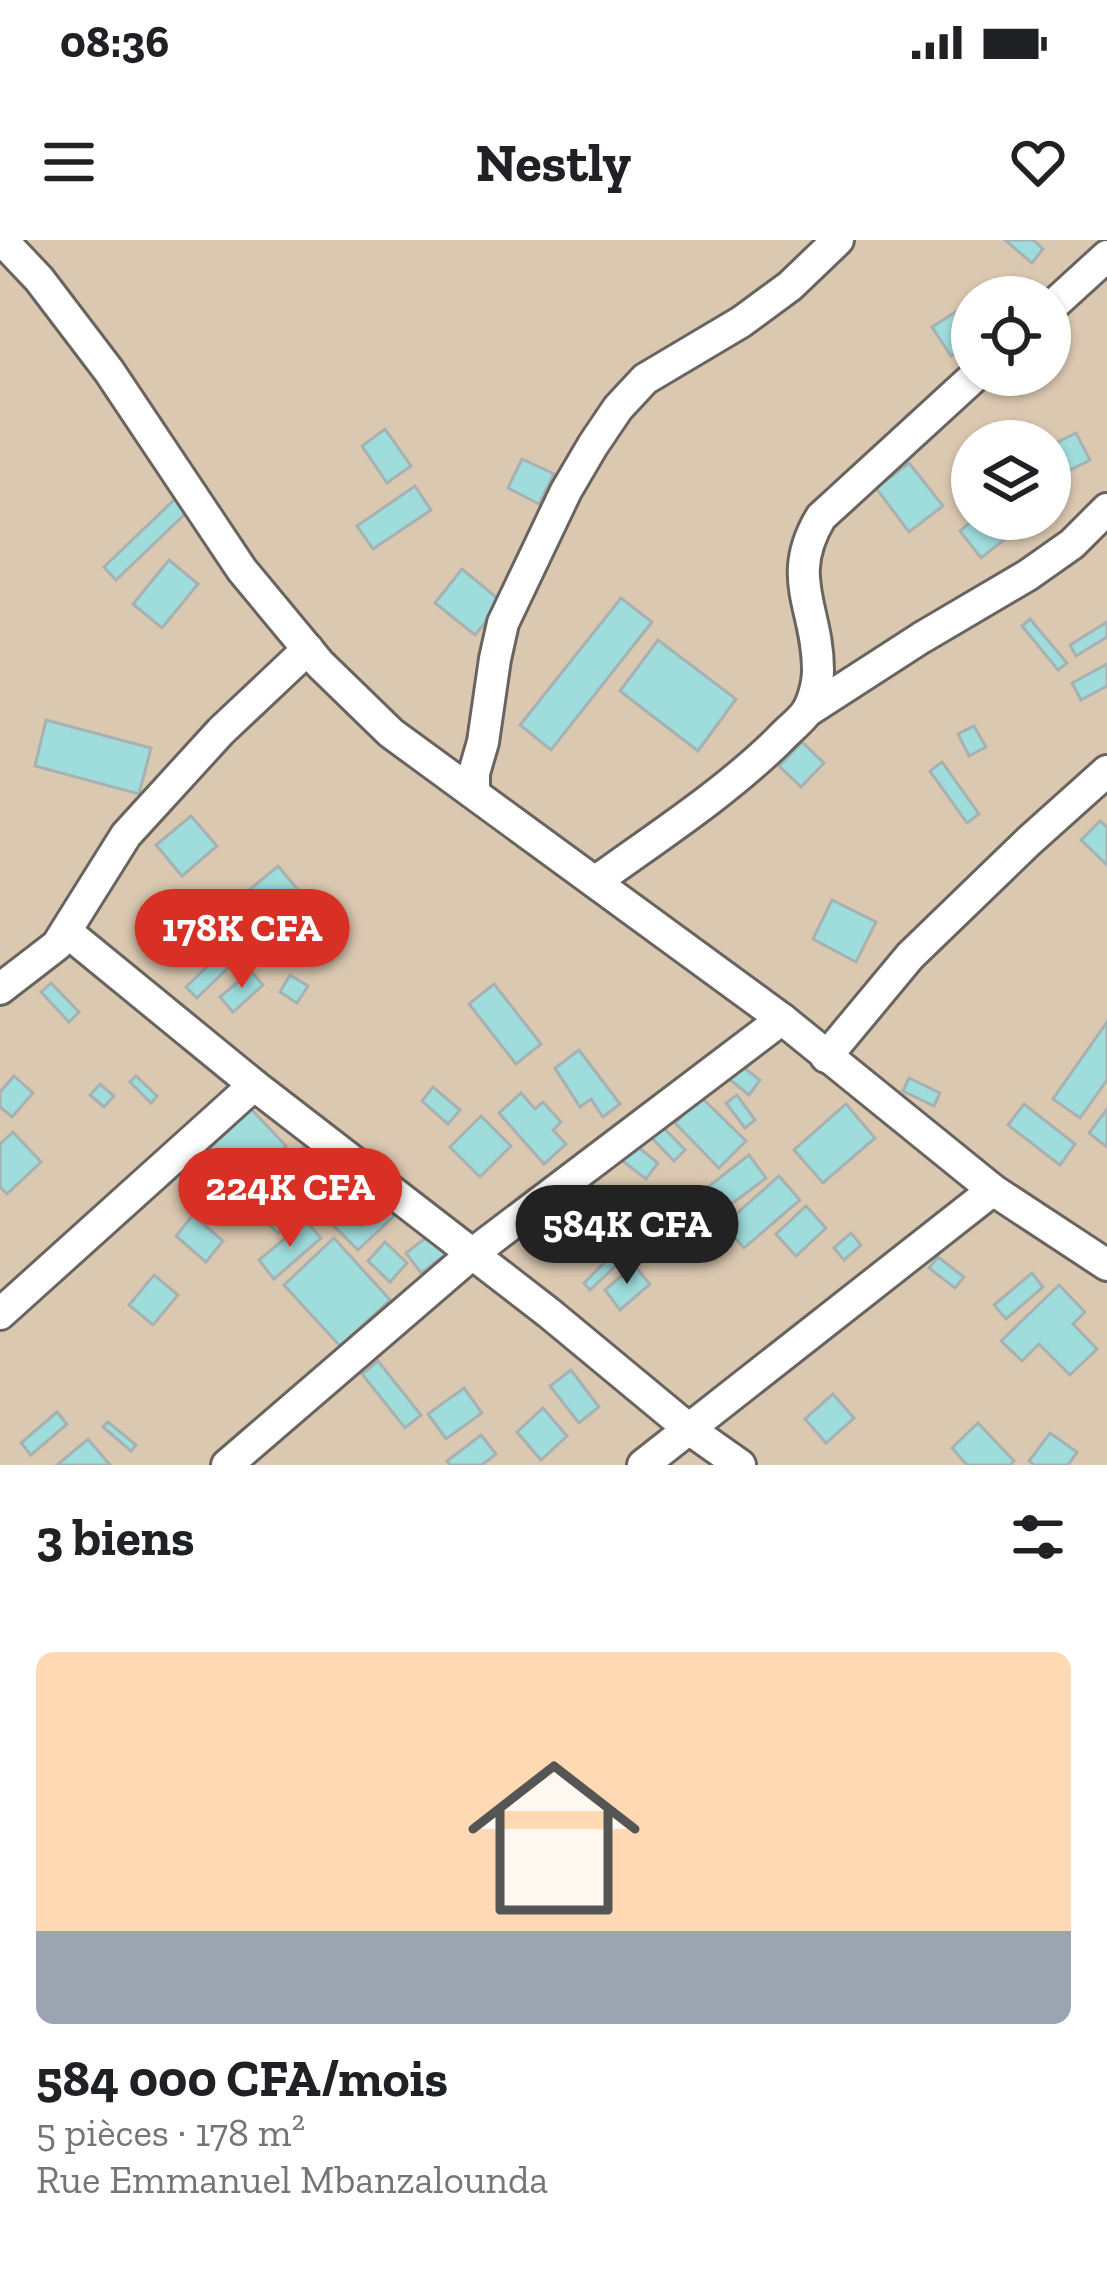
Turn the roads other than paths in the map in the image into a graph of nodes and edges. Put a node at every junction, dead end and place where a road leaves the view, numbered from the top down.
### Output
1 (2, 240) edge
2 (838, 240) edge
3 (1107, 256) edge
4 (1071, 289) edge
5 (953, 396) edge
6 (1107, 509) edge
7 (308, 649) junction
8 (808, 711) junction
9 (1107, 771) edge
10 (474, 792) junction
11 (595, 882) junction
12 (68, 932) junction
13 (0, 989) edge
14 (782, 1019) junction
15 (826, 1057) junction
16 (254, 1085) junction
17 (993, 1190) junction
18 (472, 1255) junction
19 (1107, 1265) edge
20 (0, 1314) edge
21 (689, 1429) junction
22 (227, 1465) edge
23 (643, 1465) edge
24 (740, 1465) edge

1 - 7 street
2 - 10 street
3 - 4 street
5 - 8 street
6 - 8 street
7 - 10 street
7 - 12 street
8 - 11 street
9 - 15 street
10 - 11 street
11 - 14 street
12 - 13 street
12 - 16 street
14 - 15 street
14 - 18 street
15 - 17 street
16 - 18 street
16 - 20 street
17 - 19 street
17 - 21 street
18 - 21 street
18 - 22 street
21 - 23 street
21 - 24 street

